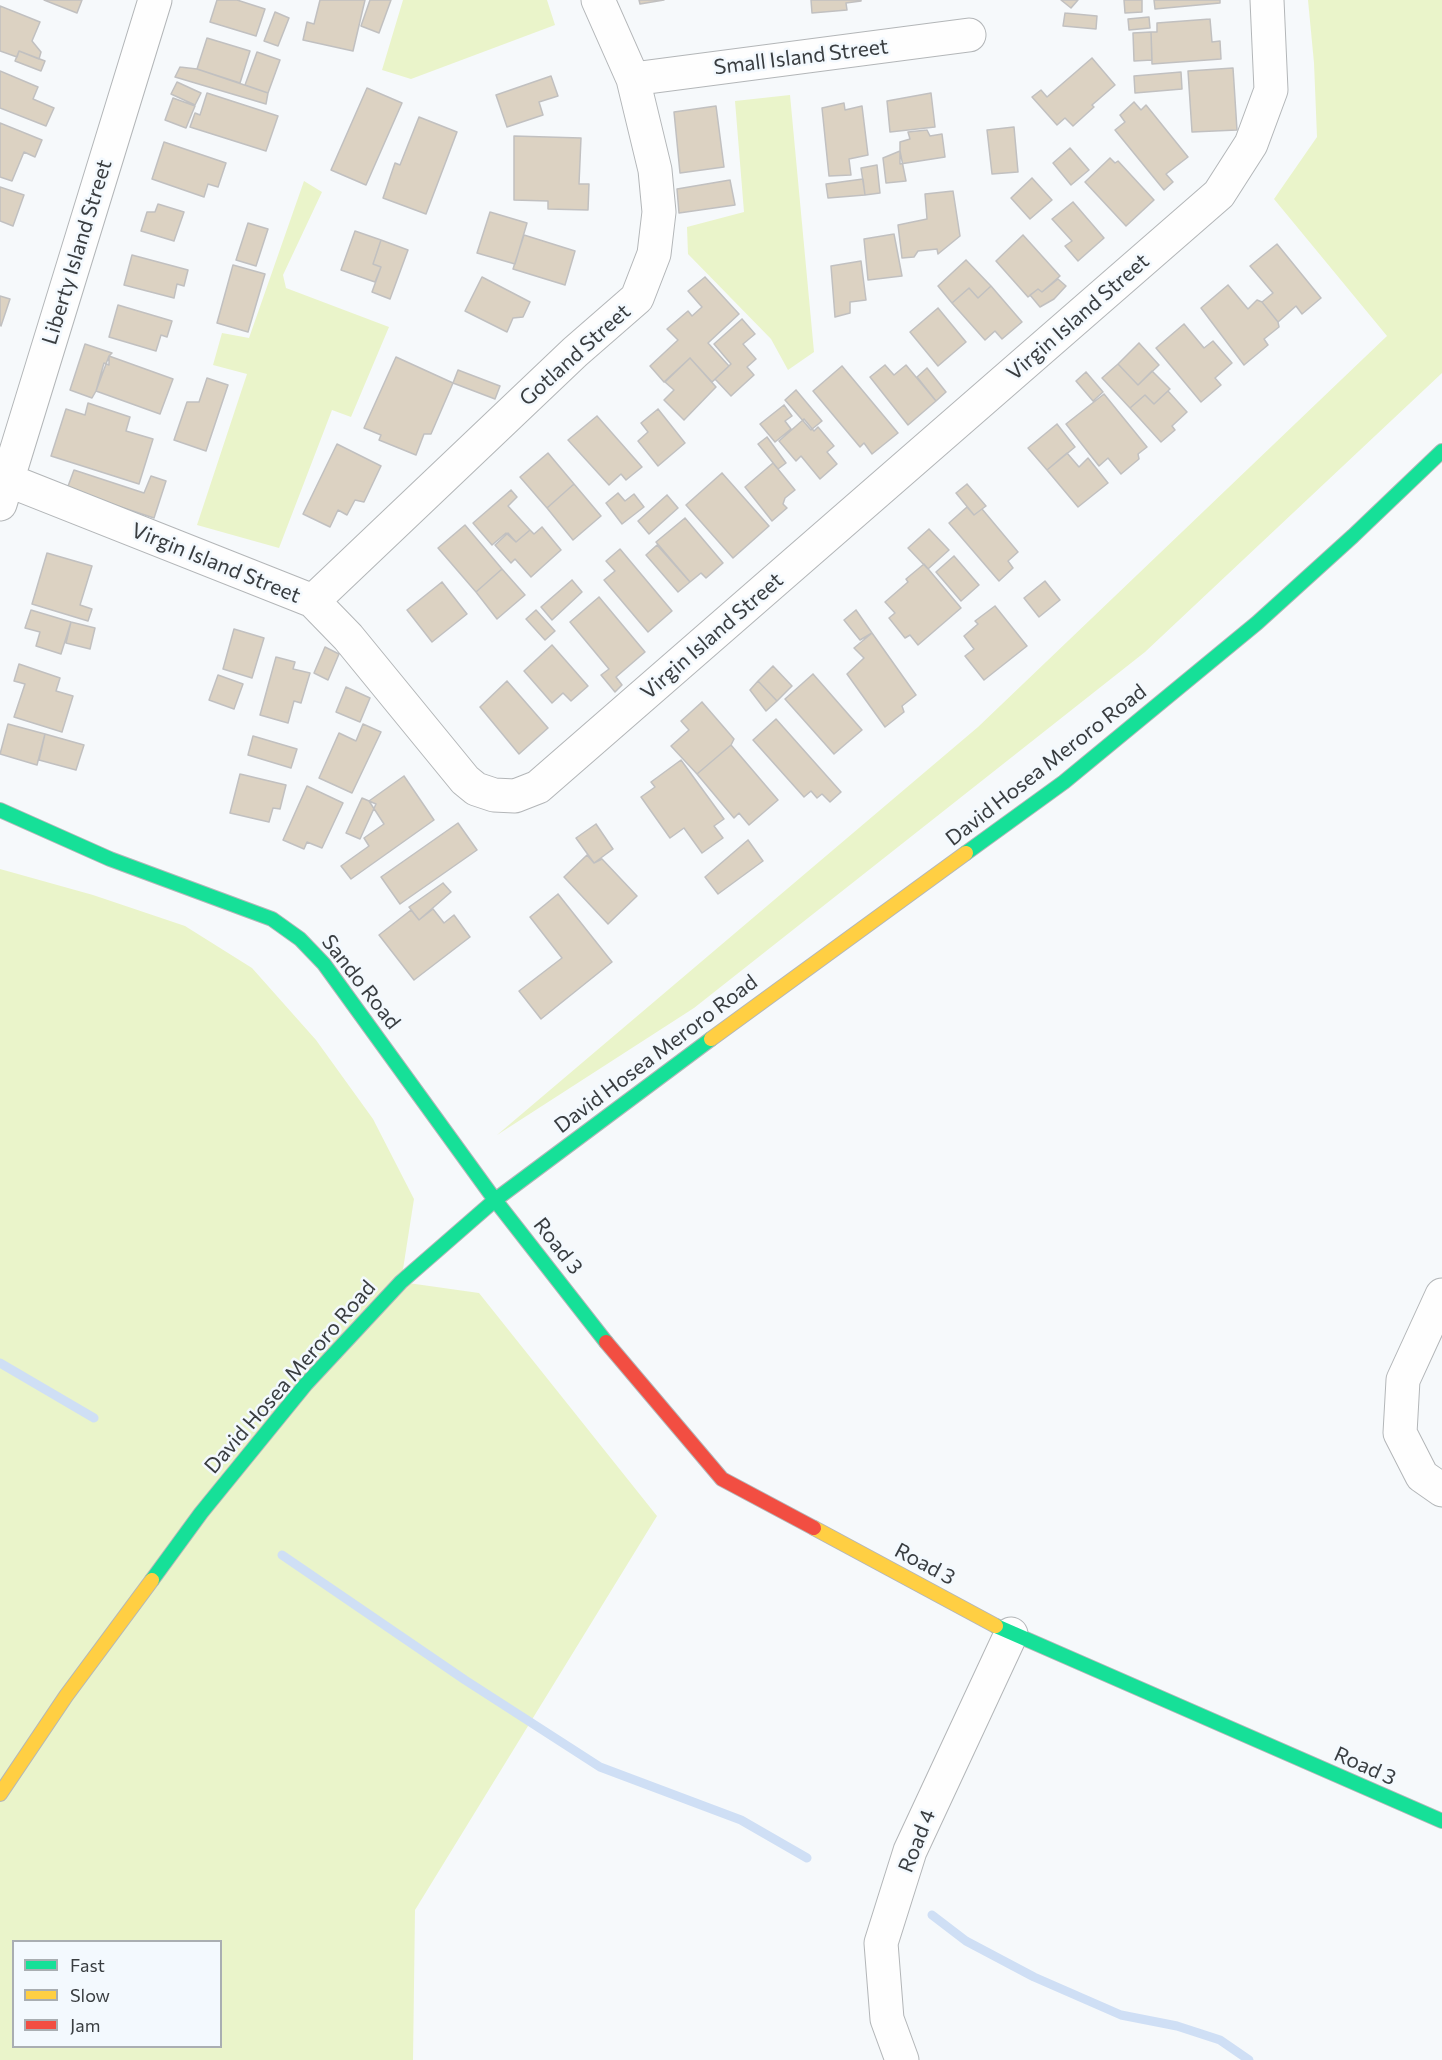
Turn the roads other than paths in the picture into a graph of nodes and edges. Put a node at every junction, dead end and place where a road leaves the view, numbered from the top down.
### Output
1 (154, 0) edge
2 (598, 0) edge
3 (1267, 0) edge
4 (969, 35) dead end
5 (633, 79) junction
6 (1442, 451) edge
7 (2, 487) edge
8 (313, 601) junction
9 (0, 810) edge
10 (495, 1200) junction
11 (1442, 1295) edge
12 (1442, 1490) edge
13 (1011, 1634) junction
14 (0, 1794) edge
15 (1442, 1821) edge
16 (902, 2060) edge

1 - 7 street, Liberty Island Street
2 - 5 street, Gotland Street
3 - 8 street, Virgin Island Street
4 - 5 street, Small Island Street
5 - 8 street, Gotland Street
6 - 10 main road, David Hosea Meroro Road
7 - 8 street, Virgin Island Street
9 - 10 main road, Sando Road
10 - 13 main road, Road 3
10 - 14 main road, David Hosea Meroro Road
11 - 12 street
13 - 15 main road, Road 3
13 - 16 street, Road 4

